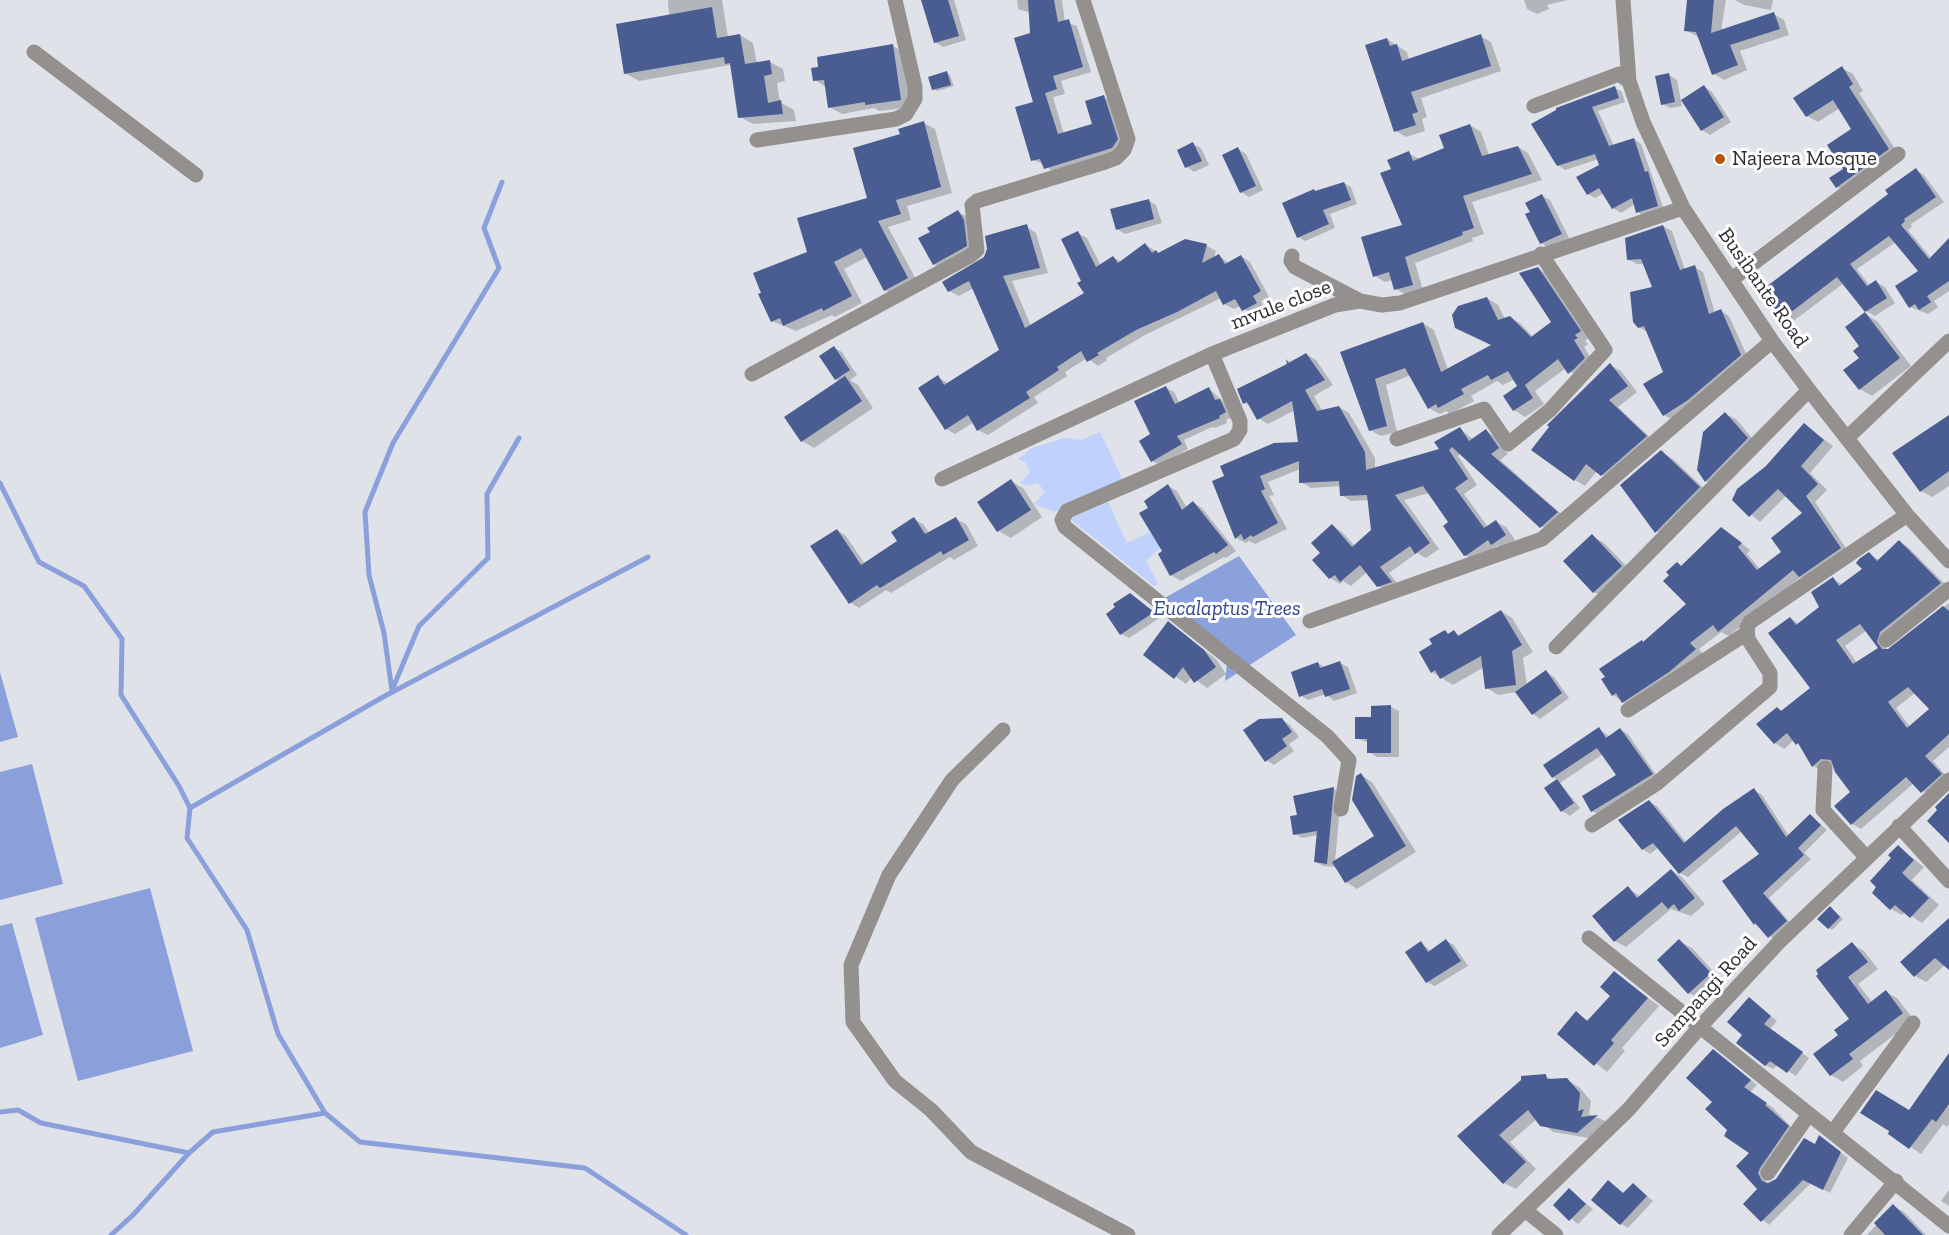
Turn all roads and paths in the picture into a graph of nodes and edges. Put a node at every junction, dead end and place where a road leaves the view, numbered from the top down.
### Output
1 (895, 0) edge
2 (1083, 0) edge
3 (1623, 0) edge
4 (34, 52) dead end
5 (1629, 81) junction
6 (1534, 106) dead end
7 (757, 140) dead end
8 (1898, 154) dead end
9 (196, 175) dead end
10 (1683, 208) junction
11 (1541, 254) junction
12 (1292, 256) dead end
13 (1731, 279) junction
14 (1360, 302) junction
15 (1949, 340) edge
16 (1772, 341) junction
17 (1212, 354) junction
18 (752, 374) dead end
19 (1809, 390) junction
20 (1847, 438) junction
21 (1397, 439) dead end
22 (942, 479) dead end
23 (1907, 515) junction
24 (1949, 561) edge
25 (1949, 589) edge
26 (1310, 621) dead end
27 (1747, 633) junction
28 (1886, 640) dead end
29 (1556, 647) dead end
30 (1628, 710) dead end
31 (1003, 730) dead end
32 (1825, 768) dead end
33 (1949, 780) edge
34 (1341, 809) dead end
35 (1592, 825) dead end
36 (1899, 826) junction
37 (1866, 857) junction
38 (1949, 881) edge
39 (1589, 938) dead end
40 (1913, 1023) dead end
41 (1699, 1028) junction
42 (1809, 1114) junction
43 (1833, 1132) junction
44 (1768, 1173) dead end
45 (1896, 1181) junction
46 (1525, 1210) junction
47 (1949, 1226) edge
48 (1128, 1235) edge
49 (1498, 1235) edge
50 (1556, 1235) edge
51 (1851, 1235) edge

1 - 7 street
2 - 18 street
3 - 5 street, Busibante Road
4 - 9 street
5 - 6 street
5 - 10 street, Busibante Road
8 - 13 street
10 - 11 street, mvule close
10 - 13 street, Busibante Road
11 - 14 street, mvule close
11 - 21 street
12 - 14 street
13 - 16 street, Busibante Road
14 - 17 street, mvule close
15 - 20 street
16 - 19 street, Busibante Road
16 - 26 street
17 - 22 street, mvule close
17 - 34 street
19 - 20 street, Busibante Road
19 - 29 street
20 - 23 street, Busibante Road
23 - 24 street, Busibante Road
23 - 27 street
25 - 28 street
27 - 30 street
27 - 35 street
31 - 48 street
32 - 37 street
33 - 36 street, Sempangi Road
36 - 37 street, Sempangi Road
36 - 38 street
37 - 41 street, Sempangi Road
39 - 41 street
40 - 43 street
41 - 42 street
41 - 46 street, Sempangi Road
42 - 43 street
42 - 44 street
43 - 45 street
45 - 47 street
45 - 51 street
46 - 49 street, Sempangi Road
46 - 50 street

